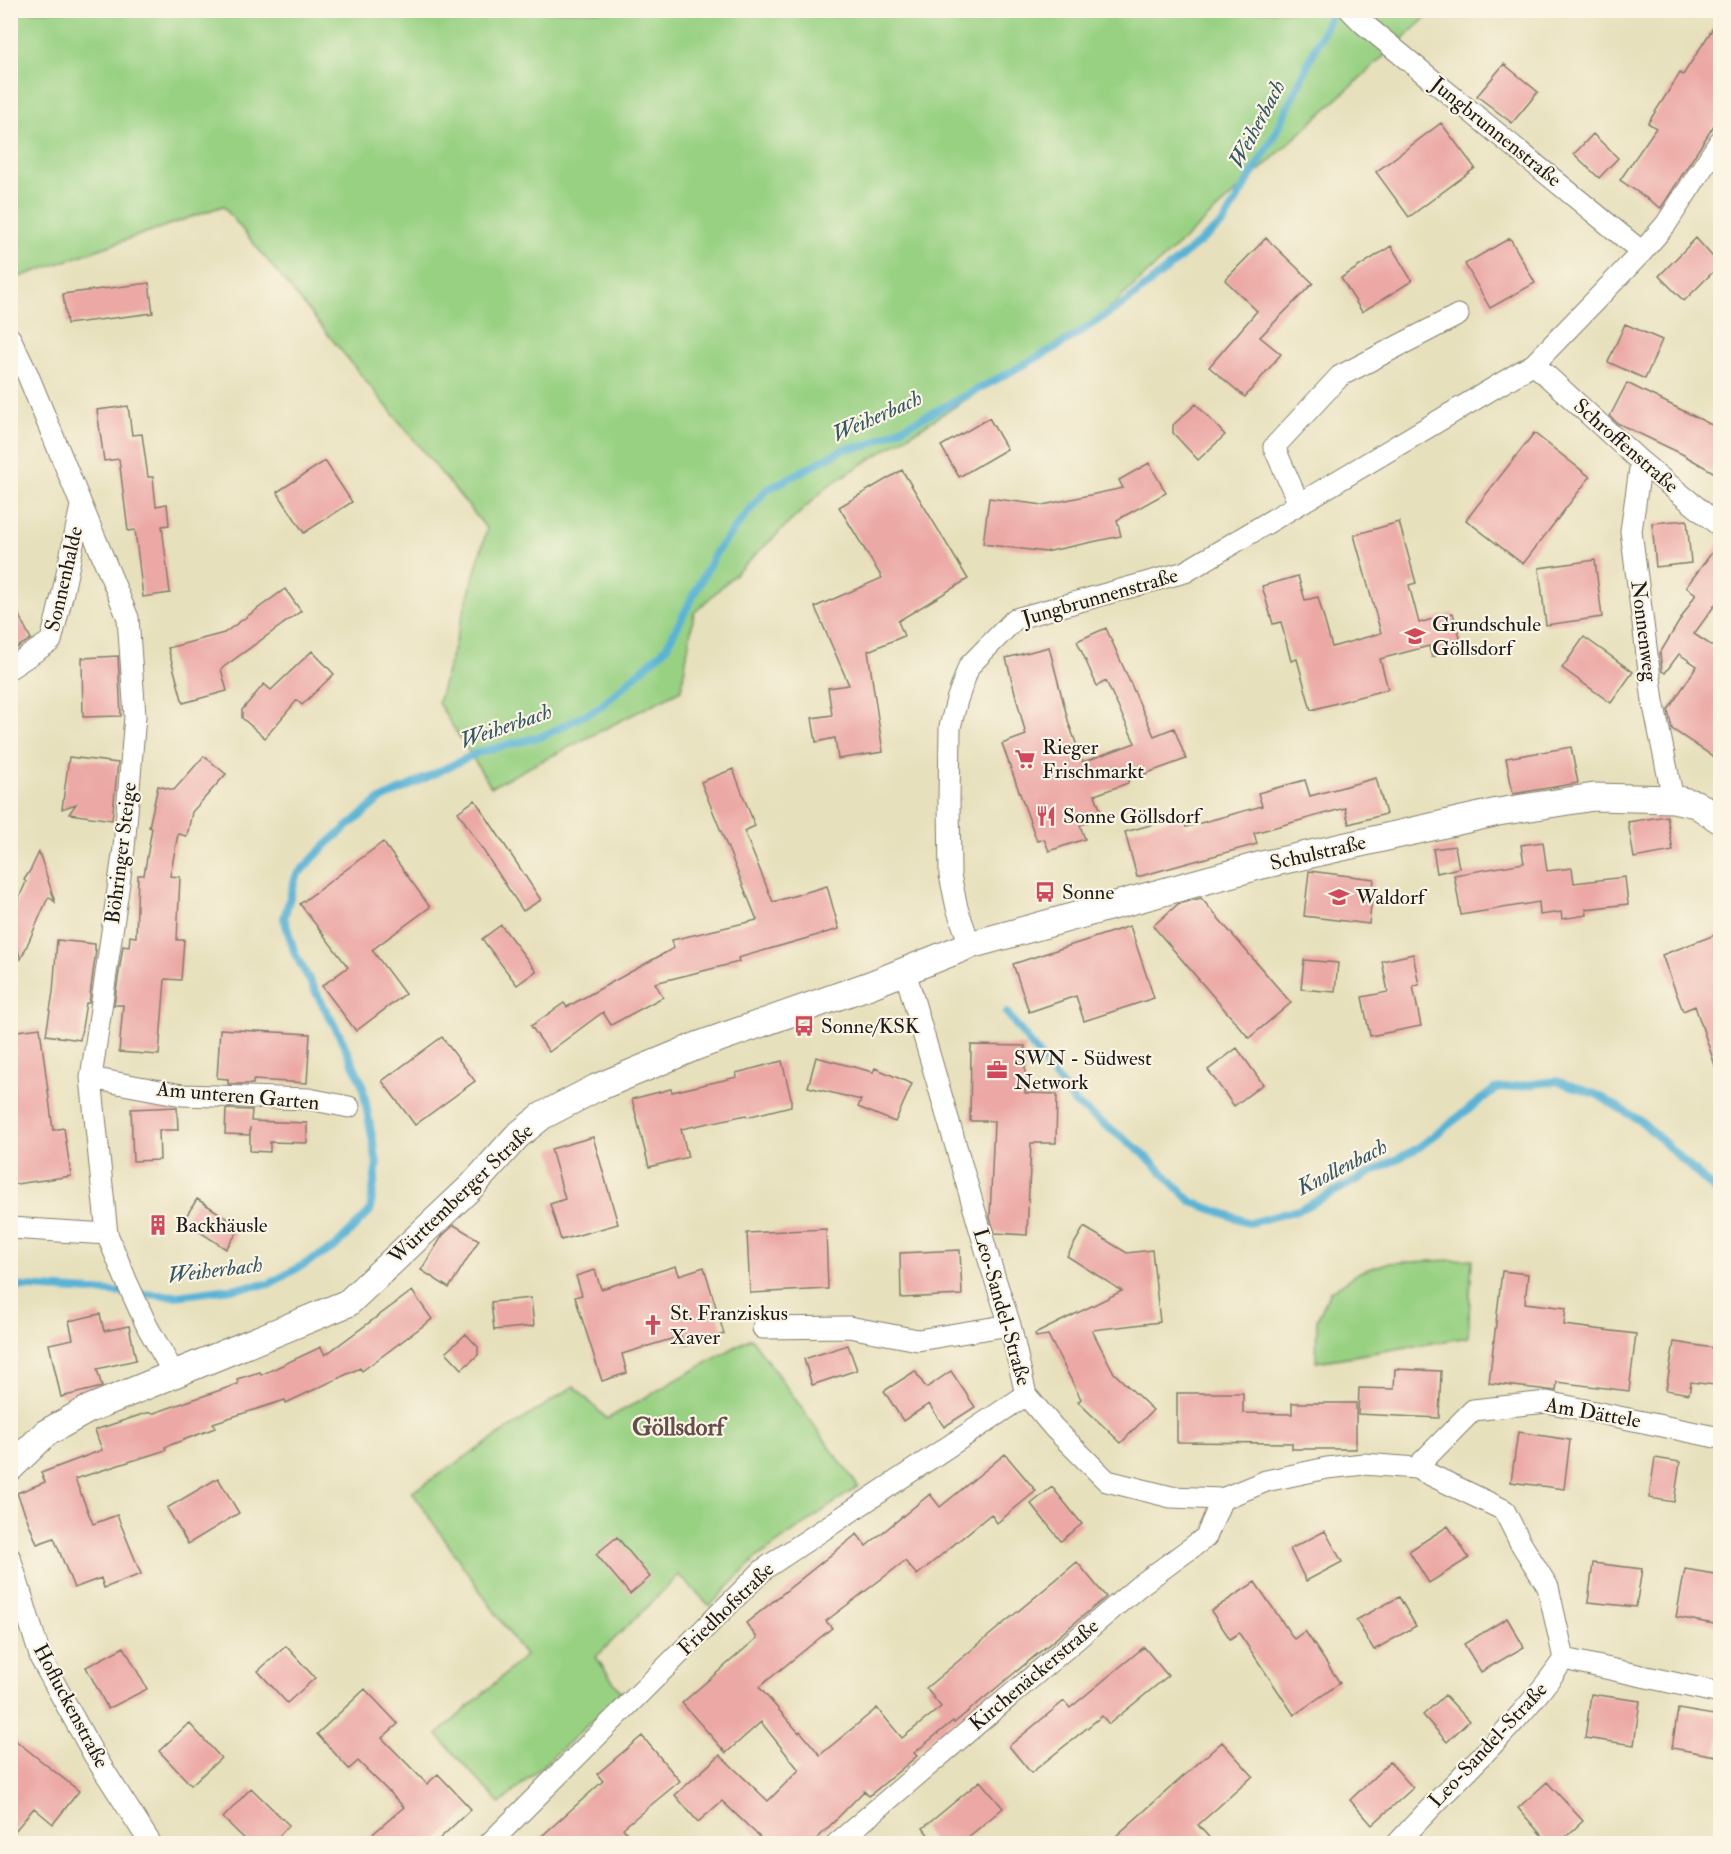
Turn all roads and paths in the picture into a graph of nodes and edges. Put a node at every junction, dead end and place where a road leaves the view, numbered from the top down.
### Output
1 (1357, 17) edge
2 (1720, 141) edge
3 (1642, 252) junction
4 (1458, 315) dead end
5 (10, 338) edge
6 (1534, 364) junction
7 (1641, 462) junction
8 (1299, 504) junction
9 (81, 506) junction
10 (1720, 526) edge
11 (10, 668) edge
12 (1673, 799) junction
13 (1720, 820) edge
14 (970, 945) junction
15 (904, 971) junction
16 (91, 1078) junction
17 (349, 1107) dead end
18 (10, 1228) edge
19 (107, 1234) junction
20 (1011, 1325) junction
21 (762, 1328) dead end
22 (174, 1374) junction
23 (1026, 1395) junction
24 (1720, 1438) edge
25 (10, 1468) edge
26 (1416, 1468) junction
27 (1222, 1499) junction
28 (10, 1558) edge
29 (1564, 1659) junction
30 (1720, 1693) edge
31 (151, 1844) edge
32 (489, 1844) edge
33 (836, 1844) edge
34 (1397, 1844) edge

1 - 3 street, Jungbrunnenstraße
2 - 3 street, Jungbrunnenstraße
3 - 6 street, Jungbrunnenstraße
4 - 8 street
5 - 9 street, Böhringer Steige
6 - 7 street, Schroffenstraße
6 - 8 street, Jungbrunnenstraße
7 - 10 street, Schroffenstraße
7 - 12 street, Nonnenweg
8 - 14 street, Jungbrunnenstraße
9 - 11 street, Sonnenhalde
9 - 16 street, Böhringer Steige
12 - 13 street, Schulstraße
12 - 14 street, Schulstraße
14 - 15 street, Württemberger Straße
15 - 20 street, Leo-Sandel-Straße
15 - 22 street, Württemberger Straße
16 - 17 street, Am unteren Garten
16 - 19 street, Böhringer Steige
18 - 19 street
19 - 22 street, Böhringer Steige
20 - 21 street
20 - 23 street, Leo-Sandel-Straße
22 - 25 street, Württemberger Straße
23 - 27 street, Leo-Sandel-Straße
23 - 32 street, Friedhofstraße
24 - 26 street, Am Dättele
26 - 27 street, Leo-Sandel-Straße
26 - 29 street, Leo-Sandel-Straße
27 - 33 street, Kirchenäckerstraße
28 - 31 street, Hofluckenstraße
29 - 30 street
29 - 34 street, Leo-Sandel-Straße

